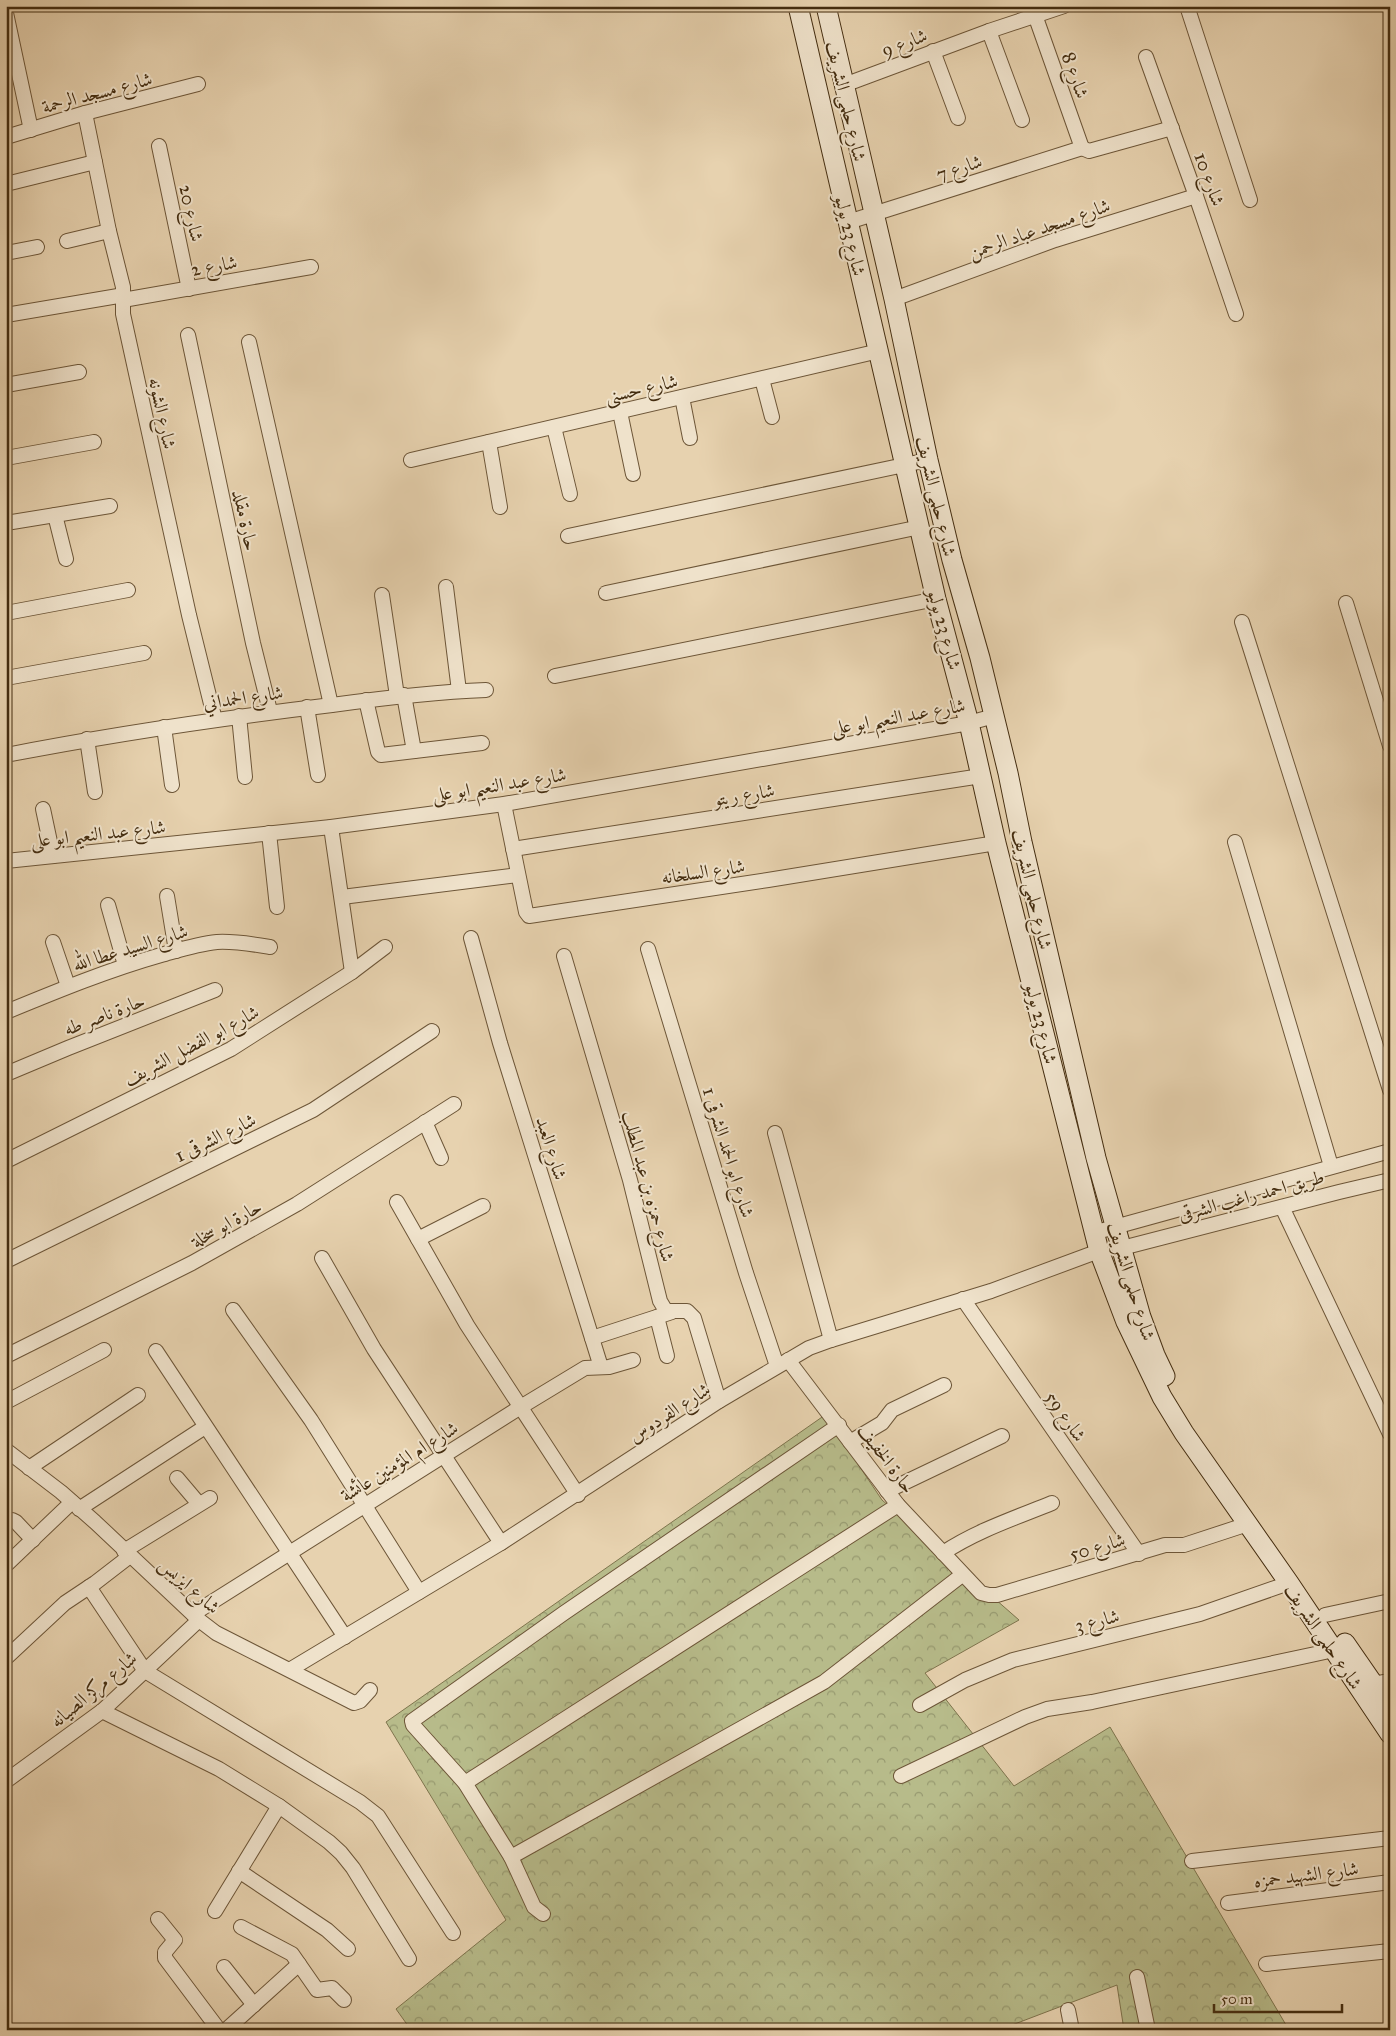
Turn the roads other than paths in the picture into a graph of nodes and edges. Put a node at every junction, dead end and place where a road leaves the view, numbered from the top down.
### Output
1 (798, 6) edge
2 (826, 6) edge
3 (1064, 6) edge
4 (1187, 6) edge
5 (1042, 11) edge
6 (6, 13) edge
7 (989, 30) junction
8 (934, 51) junction
9 (1146, 57) dead end
10 (198, 84) dead end
11 (844, 85) junction
12 (85, 113) junction
13 (958, 118) dead end
14 (1022, 120) dead end
15 (1172, 128) junction
16 (31, 130) junction
17 (6, 137) edge
18 (159, 146) dead end
19 (1082, 148) junction
20 (96, 162) junction
21 (6, 184) edge
22 (1196, 196) junction
23 (1250, 200) dead end
24 (874, 214) junction
25 (848, 222) junction
26 (109, 232) junction
27 (67, 241) dead end
28 (37, 247) dead end
29 (6, 253) edge
30 (311, 267) dead end
31 (189, 289) junction
32 (123, 298) junction
33 (894, 299) junction
34 (1236, 314) dead end
35 (6, 316) edge
36 (188, 335) dead end
37 (249, 342) dead end
38 (879, 352) junction
39 (78, 372) dead end
40 (762, 379) junction
41 (6, 386) edge
42 (682, 397) junction
43 (620, 412) junction
44 (772, 417) dead end
45 (554, 427) junction
46 (690, 438) dead end
47 (94, 442) dead end
48 (489, 442) junction
49 (6, 458) edge
50 (411, 460) dead end
51 (928, 460) junction
52 (906, 465) junction
53 (633, 474) dead end
54 (570, 494) dead end
55 (110, 506) dead end
56 (500, 507) dead end
57 (55, 515) junction
58 (6, 523) edge
59 (920, 527) junction
60 (568, 536) dead end
61 (66, 558) dead end
62 (446, 587) dead end
63 (128, 590) dead end
64 (606, 593) dead end
65 (382, 595) dead end
66 (936, 599) junction
67 (1346, 603) dead end
68 (6, 613) edge
69 (1242, 622) dead end
70 (144, 653) dead end
71 (556, 676) dead end
72 (6, 678) edge
73 (486, 690) dead end
74 (459, 691) junction
75 (401, 695) junction
76 (366, 700) junction
77 (332, 704) junction
78 (307, 707) junction
79 (270, 711) junction
80 (239, 716) junction
81 (994, 716) junction
82 (215, 720) junction
83 (969, 723) junction
84 (164, 727) junction
85 (87, 739) junction
86 (482, 743) dead end
87 (1390, 746) edge
88 (414, 751) junction
89 (6, 755) edge
90 (318, 775) dead end
91 (981, 776) junction
92 (246, 777) dead end
93 (172, 785) dead end
94 (95, 792) dead end
95 (504, 804) junction
96 (43, 809) dead end
97 (331, 827) junction
98 (269, 833) junction
99 (1235, 842) dead end
100 (996, 843) junction
101 (513, 849) junction
102 (52, 856) junction
103 (6, 861) edge
104 (518, 875) junction
105 (167, 896) dead end
106 (342, 897) junction
107 (108, 905) dead end
108 (277, 907) dead end
109 (471, 938) dead end
110 (53, 942) dead end
111 (270, 947) dead end
112 (385, 947) dead end
113 (648, 949) dead end
114 (176, 951) junction
115 (564, 956) dead end
116 (125, 966) junction
117 (352, 972) junction
118 (68, 986) junction
119 (216, 990) dead end
120 (6, 1012) edge
121 (432, 1031) dead end
122 (6, 1074) edge
123 (1390, 1090) edge
124 (454, 1104) dead end
125 (425, 1122) junction
126 (775, 1134) dead end
127 (1390, 1151) edge
128 (441, 1158) dead end
129 (6, 1161) edge
130 (1331, 1166) junction
131 (1390, 1180) edge
132 (397, 1202) dead end
133 (483, 1206) dead end
134 (1282, 1207) junction
135 (1115, 1227) junction
136 (1093, 1232) junction
137 (418, 1239) junction
138 (1122, 1248) junction
139 (1099, 1251) junction
140 (322, 1258) dead end
141 (6, 1261) edge
142 (1127, 1270) junction
143 (1108, 1277) junction
144 (963, 1299) junction
145 (233, 1310) dead end
146 (672, 1312) junction
147 (657, 1317) junction
148 (592, 1338) junction
149 (831, 1340) junction
150 (104, 1350) dead end
151 (156, 1352) dead end
152 (6, 1356) edge
153 (667, 1356) dead end
154 (633, 1360) dead end
155 (783, 1363) junction
156 (601, 1367) junction
157 (944, 1385) dead end
158 (138, 1394) dead end
159 (719, 1401) junction
160 (6, 1402) edge
161 (519, 1408) junction
162 (839, 1426) junction
163 (206, 1427) junction
164 (1390, 1434) edge
165 (1002, 1436) dead end
166 (850, 1442) junction
167 (6, 1450) edge
168 (443, 1457) junction
169 (29, 1468) junction
170 (177, 1478) dead end
171 (888, 1491) junction
172 (578, 1495) junction
173 (1052, 1503) dead end
174 (76, 1505) junction
175 (365, 1505) junction
176 (898, 1505) junction
177 (6, 1523) edge
178 (1248, 1524) junction
179 (33, 1540) junction
180 (501, 1544) junction
181 (127, 1553) junction
182 (288, 1553) junction
183 (943, 1553) junction
184 (1138, 1554) junction
185 (6, 1565) edge
186 (962, 1575) junction
187 (1289, 1583) junction
188 (89, 1587) junction
189 (419, 1592) junction
190 (1390, 1601) edge
191 (1325, 1615) junction
192 (196, 1617) junction
193 (345, 1637) junction
194 (1334, 1650) junction
195 (6, 1658) edge
196 (291, 1669) junction
197 (145, 1671) junction
198 (1381, 1682) edge
199 (370, 1690) dead end
200 (920, 1705) dead end
201 (1390, 1708) edge
202 (102, 1712) junction
203 (1390, 1734) edge
204 (901, 1776) dead end
205 (6, 1781) edge
206 (465, 1783) junction
207 (279, 1806) junction
208 (1390, 1838) edge
209 (511, 1857) junction
210 (1192, 1861) dead end
211 (239, 1871) junction
212 (1390, 1882) edge
213 (1228, 1903) dead end
214 (215, 1911) dead end
215 (543, 1914) dead end
216 (158, 1919) dead end
217 (241, 1927) dead end
218 (454, 1933) dead end
219 (348, 1949) dead end
220 (1390, 1951) edge
221 (409, 1959) dead end
222 (300, 1964) junction
223 (1266, 1964) dead end
224 (224, 1967) dead end
225 (1136, 1977) dead end
226 (344, 2000) dead end
227 (254, 2005) junction
228 (1068, 2010) dead end
229 (219, 2030) edge
230 (226, 2030) edge
231 (1072, 2030) edge
232 (1148, 2030) edge

1 - 25 street, شارع 23 يوليو
2 - 11 street, شارع حلمى الشريف
3 - 5 street, شارع 9
4 - 23 street
5 - 7 street, شارع 9
5 - 19 street, شارع 8
6 - 16 street
7 - 8 street, شارع 9
7 - 14 street
8 - 11 street, شارع 9
8 - 13 street
9 - 15 street, شارع 10
10 - 12 street, شارع مسجد الرحمة
11 - 24 street, شارع حلمى الشريف
12 - 16 street, شارع مسجد الرحمة
12 - 20 street, شارع الشونه
15 - 19 street, شارع 7
15 - 22 street, شارع 10
16 - 17 street, شارع مسجد الرحمة
18 - 31 street, شارع 20
19 - 24 street, شارع 7
20 - 21 street
20 - 26 street, شارع الشونه
22 - 33 street, شارع مسجد عباد الرحمن
22 - 34 street, شارع 10
24 - 25 street, شارع 7
24 - 33 street, شارع حلمى الشريف
25 - 38 street, شارع 23 يوليو
26 - 27 street
26 - 32 street, شارع الشونه
28 - 29 street
30 - 31 street, شارع 2
31 - 32 street, شارع 2
32 - 35 street, شارع 2
32 - 82 street, شارع الشونه
33 - 51 street, شارع حلمى الشريف
36 - 79 street, حارة مقلد
37 - 77 street
38 - 40 street, شارع حسنى
38 - 52 street, شارع 23 يوليو
39 - 41 street
40 - 42 street, شارع حسنى
40 - 44 street
42 - 43 street, شارع حسنى
42 - 46 street
43 - 45 street, شارع حسنى
43 - 53 street
45 - 48 street, شارع حسنى
45 - 54 street
47 - 49 street
48 - 50 street, شارع حسنى
48 - 56 street
51 - 52 street
51 - 81 street, شارع حلمى الشريف
52 - 59 street, شارع 23 يوليو
52 - 60 street
55 - 57 street
57 - 58 street
57 - 61 street
59 - 64 street
59 - 66 street, شارع 23 يوليو
62 - 74 street
63 - 68 street
65 - 75 street
66 - 71 street
66 - 83 street, شارع 23 يوليو
67 - 87 street
69 - 123 street
70 - 72 street
73 - 74 street, شارع الحمداني
74 - 75 street, شارع الحمداني
75 - 76 street, شارع الحمداني
75 - 88 street
76 - 77 street, شارع الحمداني
76 - 88 street
77 - 78 street, شارع الحمداني
78 - 79 street, شارع الحمداني
78 - 90 street
79 - 80 street, شارع الحمداني
80 - 82 street, شارع الحمداني
80 - 92 street
81 - 83 street, شارع عبد النعيم ابو على
81 - 135 street, شارع حلمى الشريف
82 - 84 street, شارع الحمداني
83 - 91 street, شارع 23 يوليو
83 - 95 street, شارع عبد النعيم ابو على
84 - 85 street, شارع الحمداني
84 - 93 street
85 - 89 street, شارع الحمداني
85 - 94 street
86 - 88 street
91 - 100 street, شارع 23 يوليو
91 - 101 street, شارع ريتو
95 - 97 street, شارع عبد النعيم ابو على
95 - 101 street, شارع السلخانه
96 - 102 street
97 - 98 street, شارع عبد النعيم ابو على
97 - 106 street
98 - 102 street, شارع عبد النعيم ابو على
98 - 108 street
99 - 130 street
100 - 104 street, شارع السلخانه
100 - 136 street, شارع 23 يوليو
101 - 104 street, شارع السلخانه
102 - 103 street, شارع عبد النعيم ابو على
104 - 106 street
105 - 114 street
106 - 117 street
107 - 116 street
109 - 148 street, شارع العبد
110 - 118 street
111 - 114 street, شارع السيد عطا الله
112 - 117 street, شارع ابو الفضل الشريف
113 - 155 street, شارع ابو الحمد الشرقى 1
114 - 116 street, شارع السيد عطا الله
115 - 146 street, شارع حمزه بن عبد المطلب
116 - 118 street, شارع السيد عطا الله
117 - 129 street, شارع ابو الفضل الشريف
118 - 120 street, شارع السيد عطا الله
119 - 122 street, حارة ناصر طه
121 - 141 street, شارع الشرقى 1
124 - 125 street, حارة ابو سخلة
125 - 128 street
125 - 152 street, حارة ابو سخلة
126 - 149 street
127 - 130 street
130 - 135 street
131 - 134 street, طريق احمد راغب الشرقى
132 - 137 street
133 - 137 street
134 - 138 street, طريق احمد راغب الشرقى
134 - 164 street
135 - 136 street
135 - 138 street, شارع حلمى الشريف
136 - 139 street, شارع 23 يوليو
137 - 161 street
138 - 142 street, شارع حلمى الشريف
139 - 143 street, شارع حلمى الشريف
139 - 144 street, شارع الفردوس
140 - 168 street
142 - 143 street
142 - 191 street, شارع حلمى الشريف
143 - 178 street, شارع حلمى الشريف
144 - 149 street, شارع الفردوس
144 - 184 street, شارع 59
145 - 175 street
146 - 147 street
146 - 159 street
147 - 148 street
147 - 153 street
148 - 156 street, شارع العبد
149 - 155 street, شارع الفردوس
150 - 160 street
151 - 163 street
154 - 156 street, شارع ام المؤمنين عائشة
155 - 159 street, شارع الفردوس
155 - 162 street, حارة الخفيف
156 - 161 street, شارع ام المؤمنين عائشة
157 - 166 street
158 - 169 street
159 - 172 street, شارع الفردوس
161 - 168 street, شارع ام المؤمنين عائشة
161 - 172 street
162 - 166 street, حارة الخفيف
162 - 206 street
163 - 174 street
163 - 182 street
165 - 171 street
166 - 171 street, حارة الخفيف
167 - 169 street, شارع ايزيس
168 - 175 street, شارع ام المؤمنين عائشة
168 - 180 street
169 - 174 street, شارع ايزيس
170 - 181 street
171 - 176 street, حارة الخفيف
172 - 180 street, شارع الفردوس
173 - 183 street
174 - 179 street
174 - 181 street, شارع ايزيس
175 - 182 street, شارع ام المؤمنين عائشة
175 - 189 street
176 - 183 street, حارة الخفيف
176 - 206 street
177 - 179 street
178 - 184 street, شارع 50
178 - 187 street, شارع حلمى الشريف
179 - 185 street
180 - 189 street, شارع الفردوس
181 - 188 street
181 - 192 street, شارع ايزيس
182 - 192 street, شارع ام المؤمنين عائشة
182 - 193 street
183 - 186 street, حارة الخفيف
184 - 186 street, شارع 50
186 - 209 street
187 - 194 street, شارع حلمى الشريف
187 - 200 street, شارع 3
188 - 195 street
188 - 197 street
189 - 193 street, شارع الفردوس
190 - 191 street
191 - 198 street, شارع حلمى الشريف
192 - 196 street, شارع ايزيس
192 - 197 street, شارع مركز الصيانه
193 - 196 street, شارع الفردوس
194 - 203 street, شارع حلمى الشريف
194 - 204 street
196 - 199 street, شارع ايزيس
197 - 202 street, شارع مركز الصيانه
197 - 218 street
198 - 201 street, شارع حلمى الشريف
202 - 205 street, شارع مركز الصيانه
202 - 207 street
206 - 209 street
207 - 211 street
207 - 221 street
208 - 210 street
209 - 215 street
211 - 214 street
211 - 219 street
212 - 213 street, شارع الشهيد حمزه
216 - 229 street
217 - 222 street
220 - 223 street
222 - 226 street
222 - 227 street
224 - 227 street
225 - 232 street
227 - 230 street
228 - 231 street

